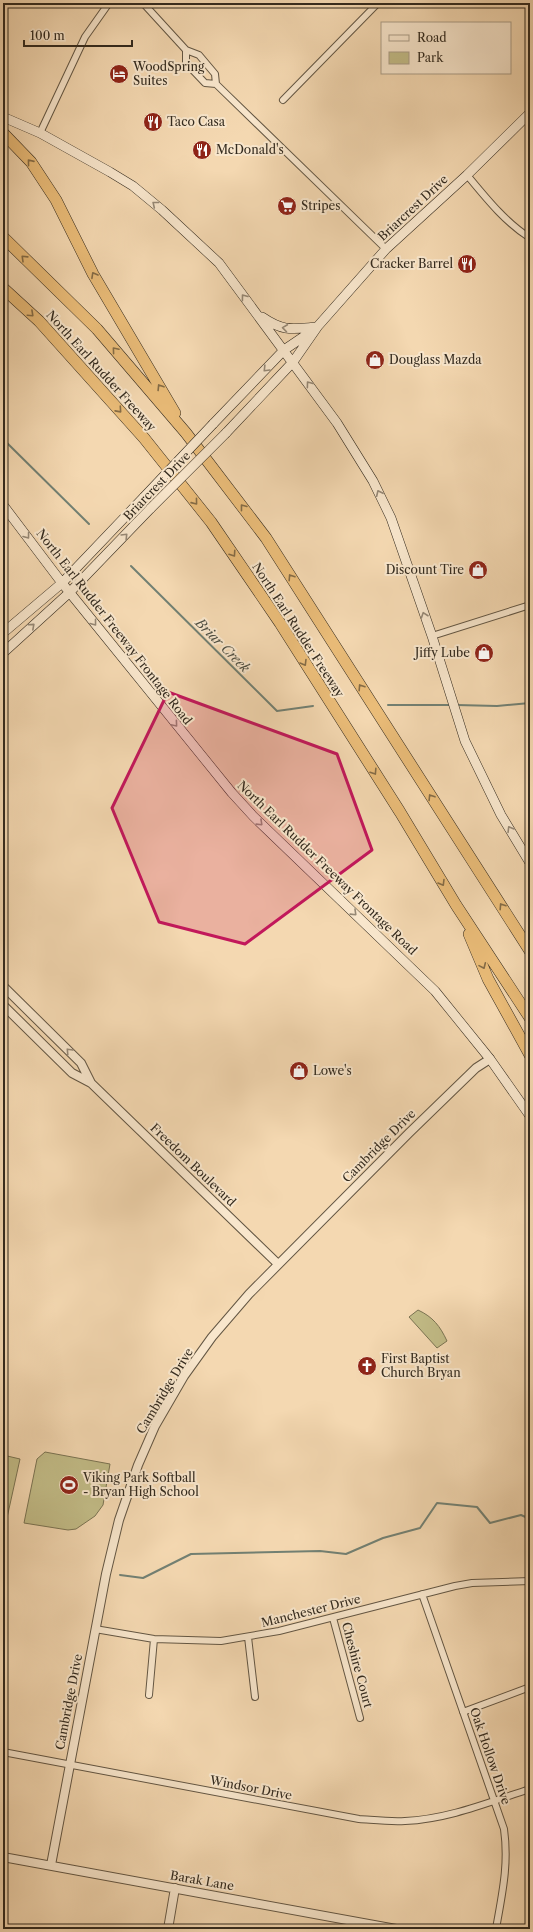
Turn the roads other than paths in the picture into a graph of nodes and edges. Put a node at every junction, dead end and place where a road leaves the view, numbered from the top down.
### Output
1 (109, 3) edge
2 (143, 3) edge
3 (378, 3) edge
4 (186, 50) junction
5 (216, 84) junction
6 (283, 100) dead end
7 (530, 112) edge
8 (3, 117) edge
9 (3, 133) edge
10 (40, 133) junction
11 (467, 175) junction
12 (3, 237) edge
13 (530, 238) edge
14 (386, 249) junction
15 (3, 288) edge
16 (256, 313) junction
17 (318, 326) junction
18 (284, 350) junction
19 (293, 362) junction
20 (186, 433) junction
21 (3, 505) edge
22 (62, 583) junction
23 (70, 592) junction
24 (530, 605) edge
25 (3, 633) edge
26 (432, 636) junction
27 (3, 653) edge
28 (530, 863) edge
29 (456, 905) junction
30 (517, 930) junction
31 (530, 946) edge
32 (530, 951) edge
33 (3, 986) edge
34 (3, 1005) edge
35 (24, 1006) junction
36 (14, 1016) junction
37 (530, 1018) edge
38 (530, 1055) edge
39 (490, 1059) junction
40 (92, 1082) junction
41 (530, 1116) edge
42 (278, 1264) junction
43 (530, 1580) edge
44 (422, 1594) junction
45 (332, 1618) junction
46 (95, 1629) junction
47 (248, 1637) junction
48 (154, 1639) junction
49 (530, 1687) edge
50 (149, 1695) dead end
51 (255, 1697) dead end
52 (463, 1712) junction
53 (360, 1718) dead end
54 (3, 1752) edge
55 (69, 1764) junction
56 (530, 1789) edge
57 (494, 1800) junction
58 (3, 1857) edge
59 (51, 1866) junction
60 (175, 1888) junction
61 (168, 1929) edge
62 (392, 1929) edge
63 (496, 1929) edge

1 - 10 street
2 - 4 street
3 - 6 street
4 - 5 street
4 - 5 street
5 - 14 street
7 - 11 main road, Briarcrest Drive
8 - 10 main road
20 -> 9 highway
16 -> 10 main road
11 - 13 street
11 - 14 main road, Briarcrest Drive
20 -> 12 highway, North Earl Rudder Freeway
14 - 17 main road, Briarcrest Drive
15 -> 29 highway, North Earl Rudder Freeway
17 -> 16 main road
16 - 18 main road
17 - 18 main road, Briarcrest Drive
17 - 19 main road, Briarcrest Drive
18 - 19 main road
18 -> 22 main road, Briarcrest Drive, bridge
23 -> 19 main road, Briarcrest Drive, bridge
26 -> 19 main road
30 -> 20 highway, North Earl Rudder Freeway
21 -> 22 main road, North Earl Rudder Freeway Frontage Road
22 - 23 main road, North Earl Rudder Freeway Frontage Road
22 - 25 main road, Briarcrest Drive
27 -> 23 main road, Briarcrest Drive
23 -> 39 main road, North Earl Rudder Freeway Frontage Road
24 - 26 street
28 -> 26 main road
29 - 37 highway, North Earl Rudder Freeway
29 -> 38 highway
30 - 31 highway
30 - 32 highway, North Earl Rudder Freeway
33 - 35 street, Freedom Boulevard
34 - 36 street, Freedom Boulevard
35 - 36 street
40 -> 35 street, Freedom Boulevard
36 - 40 street, Freedom Boulevard
39 - 41 main road, North Earl Rudder Freeway Frontage Road
39 - 42 street, Cambridge Drive
40 - 42 street, Freedom Boulevard
42 - 46 street, Cambridge Drive
43 - 44 street, Manchester Drive
44 - 45 street, Manchester Drive
44 - 52 street, Oak Hollow Drive
45 - 47 street, Manchester Drive
45 - 53 street, Cheshire Court
46 - 48 street, Manchester Drive
46 - 55 street, Cambridge Drive
47 - 48 street, Manchester Drive
47 - 51 street
48 - 50 street
49 - 52 street
52 - 57 street, Oak Hollow Drive
54 - 55 street, Windsor Drive
55 - 57 street, Windsor Drive
55 - 59 street, Cambridge Drive
56 - 57 street, Windsor Drive
57 - 63 street, Oak Hollow Drive
58 - 59 street, Barak Lane
59 - 60 street, Barak Lane
60 - 61 street
60 - 62 street, Barak Lane

